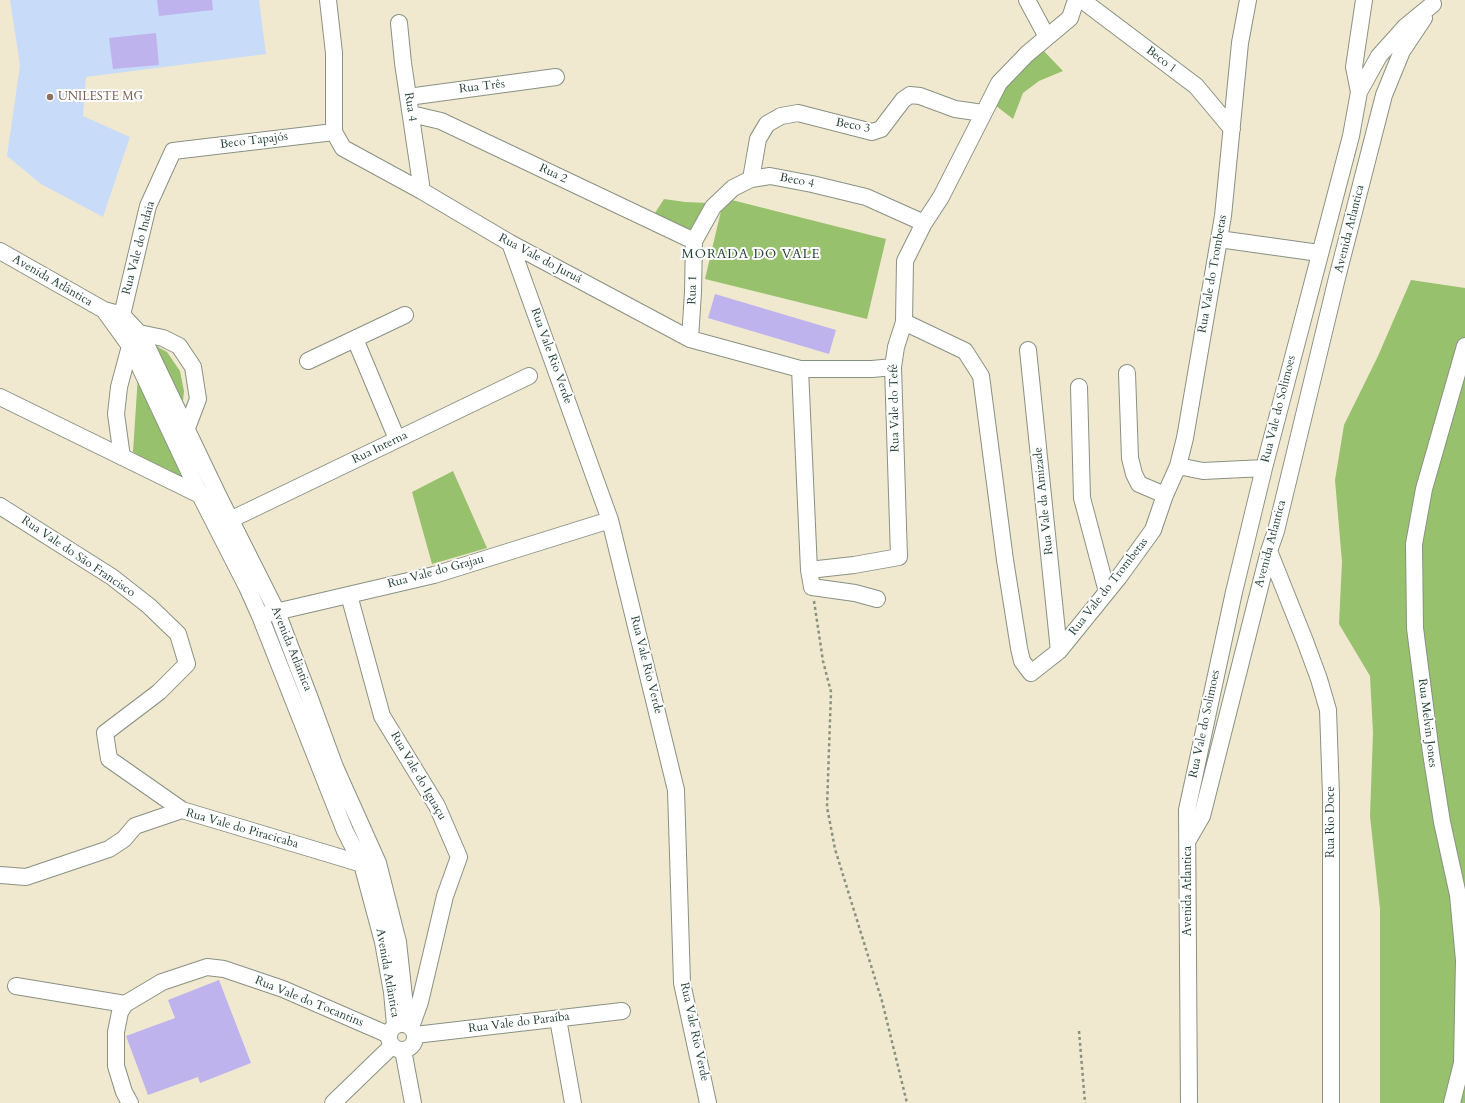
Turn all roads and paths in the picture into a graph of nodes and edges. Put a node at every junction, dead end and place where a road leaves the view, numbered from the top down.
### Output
1 (328, 0) edge
2 (1027, 0) edge
3 (1076, 0) edge
4 (1082, 0) edge
5 (1248, 0) edge
6 (1364, 0) edge
7 (1435, 2) edge
8 (399, 23) dead end
9 (1047, 37) junction
10 (556, 77) dead end
11 (1359, 92) junction
12 (408, 97) junction
13 (983, 113) junction
14 (411, 114) junction
15 (1232, 129) junction
16 (334, 132) junction
17 (173, 150) joint
18 (751, 179) junction
19 (422, 191) junction
20 (924, 223) junction
21 (1219, 239) junction
22 (694, 241) junction
23 (510, 243) junction
24 (0, 251) edge
25 (1319, 253) junction
26 (405, 316) dead end
27 (118, 319) junction
28 (904, 322) junction
29 (139, 332) junction
30 (355, 339) junction
31 (690, 339) junction
32 (130, 346) junction
33 (1465, 346) edge
34 (1028, 350) dead end
35 (308, 361) dead end
36 (893, 367) junction
37 (800, 370) junction
38 (1127, 373) dead end
39 (529, 376) dead end
40 (1079, 388) dead end
41 (0, 397) edge
42 (187, 428) junction
43 (397, 439) junction
44 (122, 457) junction
45 (1178, 466) junction
46 (1264, 468) junction
47 (200, 495) junction
48 (218, 495) junction
49 (1165, 495) junction
50 (0, 506) edge
51 (230, 520) junction
52 (610, 520) junction
53 (1269, 551) junction
54 (809, 570) junction
55 (812, 587) junction
56 (1107, 592) junction
57 (349, 595) junction
58 (877, 598) dead end
59 (277, 612) junction
60 (260, 616) junction
61 (1060, 651) junction
62 (182, 810) junction
63 (1187, 842) junction
64 (378, 863) junction
65 (362, 864) junction
66 (0, 874) edge
67 (16, 986) dead end
68 (124, 1004) junction
69 (622, 1011) dead end
70 (558, 1019) junction
71 (1079, 1031) dead end
72 (402, 1035) junction
73 (130, 1103) edge
74 (333, 1103) edge
75 (413, 1103) edge
76 (573, 1103) edge
77 (708, 1103) edge
78 (908, 1103) edge
79 (1085, 1103) edge
80 (1189, 1103) edge
81 (1331, 1103) edge
82 (1452, 1103) edge

1 - 16 street
2 - 9 street
3 - 9 street, Rua Vale do Tefé
4 - 15 street, Beco 1
5 - 15 street, Rua Vale do Trombetas
6 - 11 street
7 - 11 street, Rua Vale do Solimoes
7 - 53 street, Avenida Atlantica
8 - 12 street, Rua 4
9 - 13 street, Rua Vale do Tefé
10 - 12 street, Rua Três
11 - 25 street, Rua Vale do Solimoes
12 - 14 street, Rua 4
13 - 18 street, Beco 3
13 - 20 street, Rua Vale do Tefé
14 - 19 street, Rua 4
14 - 22 street, Rua 2
15 - 21 street, Rua Vale do Trombetas
16 - 17 street, Beco Tapajós
16 - 19 street, Rua Vale do Juruá
17 - 27 street, Rua Vale do Indaia
18 - 20 street, Beco 4
18 - 22 street, Beco 4
19 - 23 street, Rua Vale do Juruá
20 - 28 street, Rua Vale do Tefé
21 - 25 street
21 - 45 street, Rua Vale do Trombetas
22 - 31 street, Rua 1
23 - 31 street, Rua Vale do Juruá
23 - 52 street, Rua Vale Rio Verde
24 - 27 street, Avenida Atlântica
25 - 46 street, Rua Vale do Solimoes
26 - 30 street
27 - 29 street, Avenida Atlântica
27 - 32 street, Avenida Atlântica
28 - 36 street, Rua Vale do Tefé
28 - 61 street, Rua Vale do Trombetas
29 - 32 street
29 - 42 street, Avenida Atlântica
29 - 42 street
30 - 35 street
30 - 43 street
31 - 37 street, Rua Vale do Juruá
32 - 44 street
32 - 47 street, Avenida Atlântica
33 - 82 street, Rua Melvin Jones
34 - 61 street, Rua Vale da Amizade
36 - 37 street, Rua Vale do Juruá
36 - 54 street, Rua Vale do Tefé
37 - 54 street
38 - 49 street
39 - 43 street, Rua Interna
40 - 56 street
41 - 44 street
42 - 48 street, Avenida Atlântica
43 - 51 street, Rua Interna
44 - 47 street
45 - 46 street
45 - 49 street, Rua Vale do Trombetas
46 - 63 street, Rua Vale do Solimoes
47 - 48 street
47 - 60 street, Avenida Atlântica
48 - 51 street, Avenida Atlântica
49 - 56 street, Rua Vale do Trombetas
50 - 62 street, Rua Vale do São Francisco
51 - 59 street, Avenida Atlântica
52 - 57 street, Rua Vale do Grajau
52 - 77 street, Rua Vale Rio Verde
53 - 63 street, Avenida Atlantica
53 - 81 street, Rua Rio Doce
54 - 55 street
55 - 58 street
55 - 78 path
56 - 61 street, Rua Vale do Trombetas
57 - 59 street, Rua Vale do Grajau
57 - 72 street, Rua Vale do Iguaçu
59 - 60 street, Rua Vale do Grajau
59 - 64 street, Avenida Atlântica
60 - 65 street, Avenida Atlântica
62 - 65 street, Rua Vale do Piracicaba
62 - 66 street, Rua Vale do Piracicaba
63 - 80 street, Avenida Atlantica
64 - 65 street, Rua Vale do Piracicaba
64 - 72 street, Avenida Atlântica
65 - 72 street, Avenida Atlântica
67 - 68 street
68 - 72 street, Rua Vale do Tocantins
68 - 73 street
69 - 70 street, Rua Vale do Paraíba
70 - 72 street, Rua Vale do Paraíba
70 - 76 street
71 - 79 path
72 - 74 street
72 - 75 street, Avenida Atlântica

